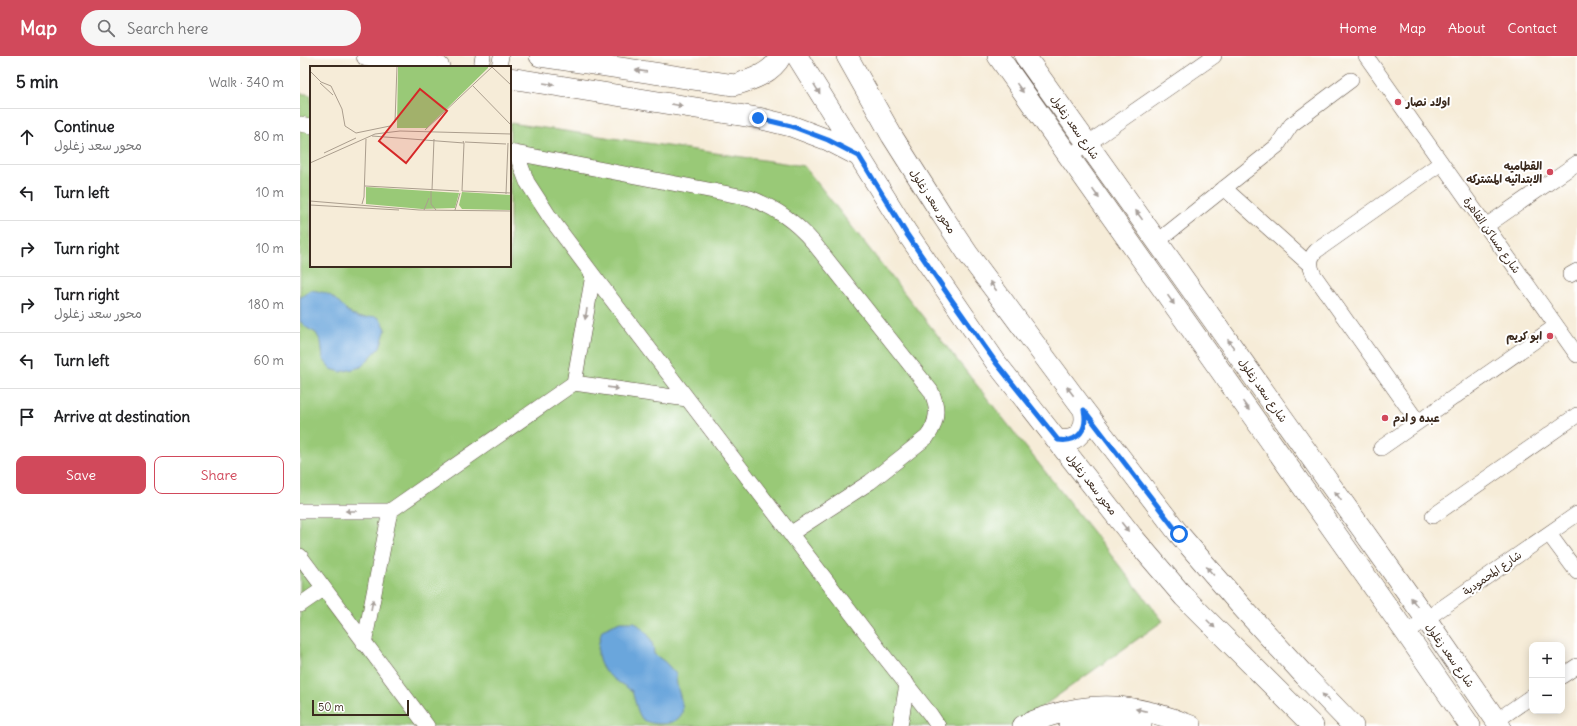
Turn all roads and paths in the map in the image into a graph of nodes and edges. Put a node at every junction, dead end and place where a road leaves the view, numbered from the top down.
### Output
1 (367, 56) edge
2 (483, 56) edge
3 (501, 56) edge
4 (540, 56) edge
5 (781, 56) edge
6 (797, 56) edge
7 (847, 56) edge
8 (998, 56) edge
9 (1025, 56) edge
10 (1214, 56) edge
11 (1366, 56) edge
12 (432, 66) edge
13 (481, 66) edge
14 (499, 66) edge
15 (511, 78) edge
16 (1351, 80) dead end
17 (734, 85) junction
18 (736, 115) junction
19 (300, 124) edge
20 (310, 126) edge
21 (1087, 144) junction
22 (513, 153) edge
23 (859, 156) junction
24 (1070, 156) junction
25 (1441, 163) junction
26 (1577, 163) edge
27 (1224, 188) junction
28 (1486, 226) junction
29 (1158, 241) junction
30 (1310, 265) junction
31 (593, 275) junction
32 (1556, 326) junction
33 (1577, 355) edge
34 (574, 383) junction
35 (687, 399) junction
36 (1084, 410) junction
37 (1577, 415) edge
38 (1418, 422) junction
39 (1058, 440) junction
40 (1381, 448) dead end
41 (300, 511) edge
42 (390, 511) junction
43 (1577, 514) edge
44 (1433, 516) dead end
45 (790, 534) junction
46 (1549, 534) junction
47 (303, 566) edge
48 (1577, 572) edge
49 (323, 589) junction
50 (300, 605) edge
51 (1426, 619) junction
52 (1406, 633) junction
53 (364, 644) junction
54 (1577, 666) edge
55 (1565, 674) edge
56 (907, 684) junction
57 (1529, 698) edge
58 (1498, 724) edge
59 (426, 726) edge
60 (900, 726) edge
61 (938, 726) edge
62 (1023, 726) edge
63 (1069, 726) edge
64 (1141, 726) edge
65 (1191, 726) edge
66 (1313, 726) edge
67 (1353, 726) edge
68 (1470, 726) edge

1 - 12 street
2 - 13 street
3 - 14 street
17 -> 4 street
5 - 17 street
6 -> 23 street, محور سعد زغلول
36 -> 7 street, محور سعد زغلول
8 -> 24 street, شارع سعد زغلول
9 - 21 street, شارع سعد زغلول
10 - 21 street
11 - 25 street, شارع مساكن القاهرة
15 -> 18 street
16 - 27 street
17 - 18 street
18 - 23 street
19 - 20 street
21 - 24 street
29 -> 21 street, شارع سعد زغلول
22 - 31 street
22 - 45 street
23 - 39 street, محور سعد زغلول
24 -> 52 street, شارع سعد زغلول
25 - 28 street, شارع مساكن القاهرة
25 - 30 street
26 - 28 street
27 - 29 street
27 - 30 street
28 - 32 street, شارع مساكن القاهرة
51 -> 29 street, شارع سعد زغلول
30 - 38 street
31 -> 34 street
31 - 35 street
32 - 33 street, شارع مساكن القاهرة
32 - 38 street
34 -> 35 street
34 - 42 street
35 - 45 street
36 - 39 street
67 -> 36 street, محور سعد زغلول
37 - 44 street
38 - 40 street
39 -> 66 street, محور سعد زغلول
42 -> 41 street
53 -> 42 street
43 - 46 street, شارع المحمودية
45 - 56 street
46 - 48 street
46 - 51 street, شارع المحمودية
47 - 49 street
49 - 50 street
49 - 53 street
51 - 52 street, شارع المحمودية
51 - 58 street, شارع سعد زغلول
52 - 68 street, شارع سعد زغلول
53 - 59 street
54 - 55 street
56 - 60 street
56 - 61 street
57 - 58 street
65 -> 62 street
63 - 64 street

